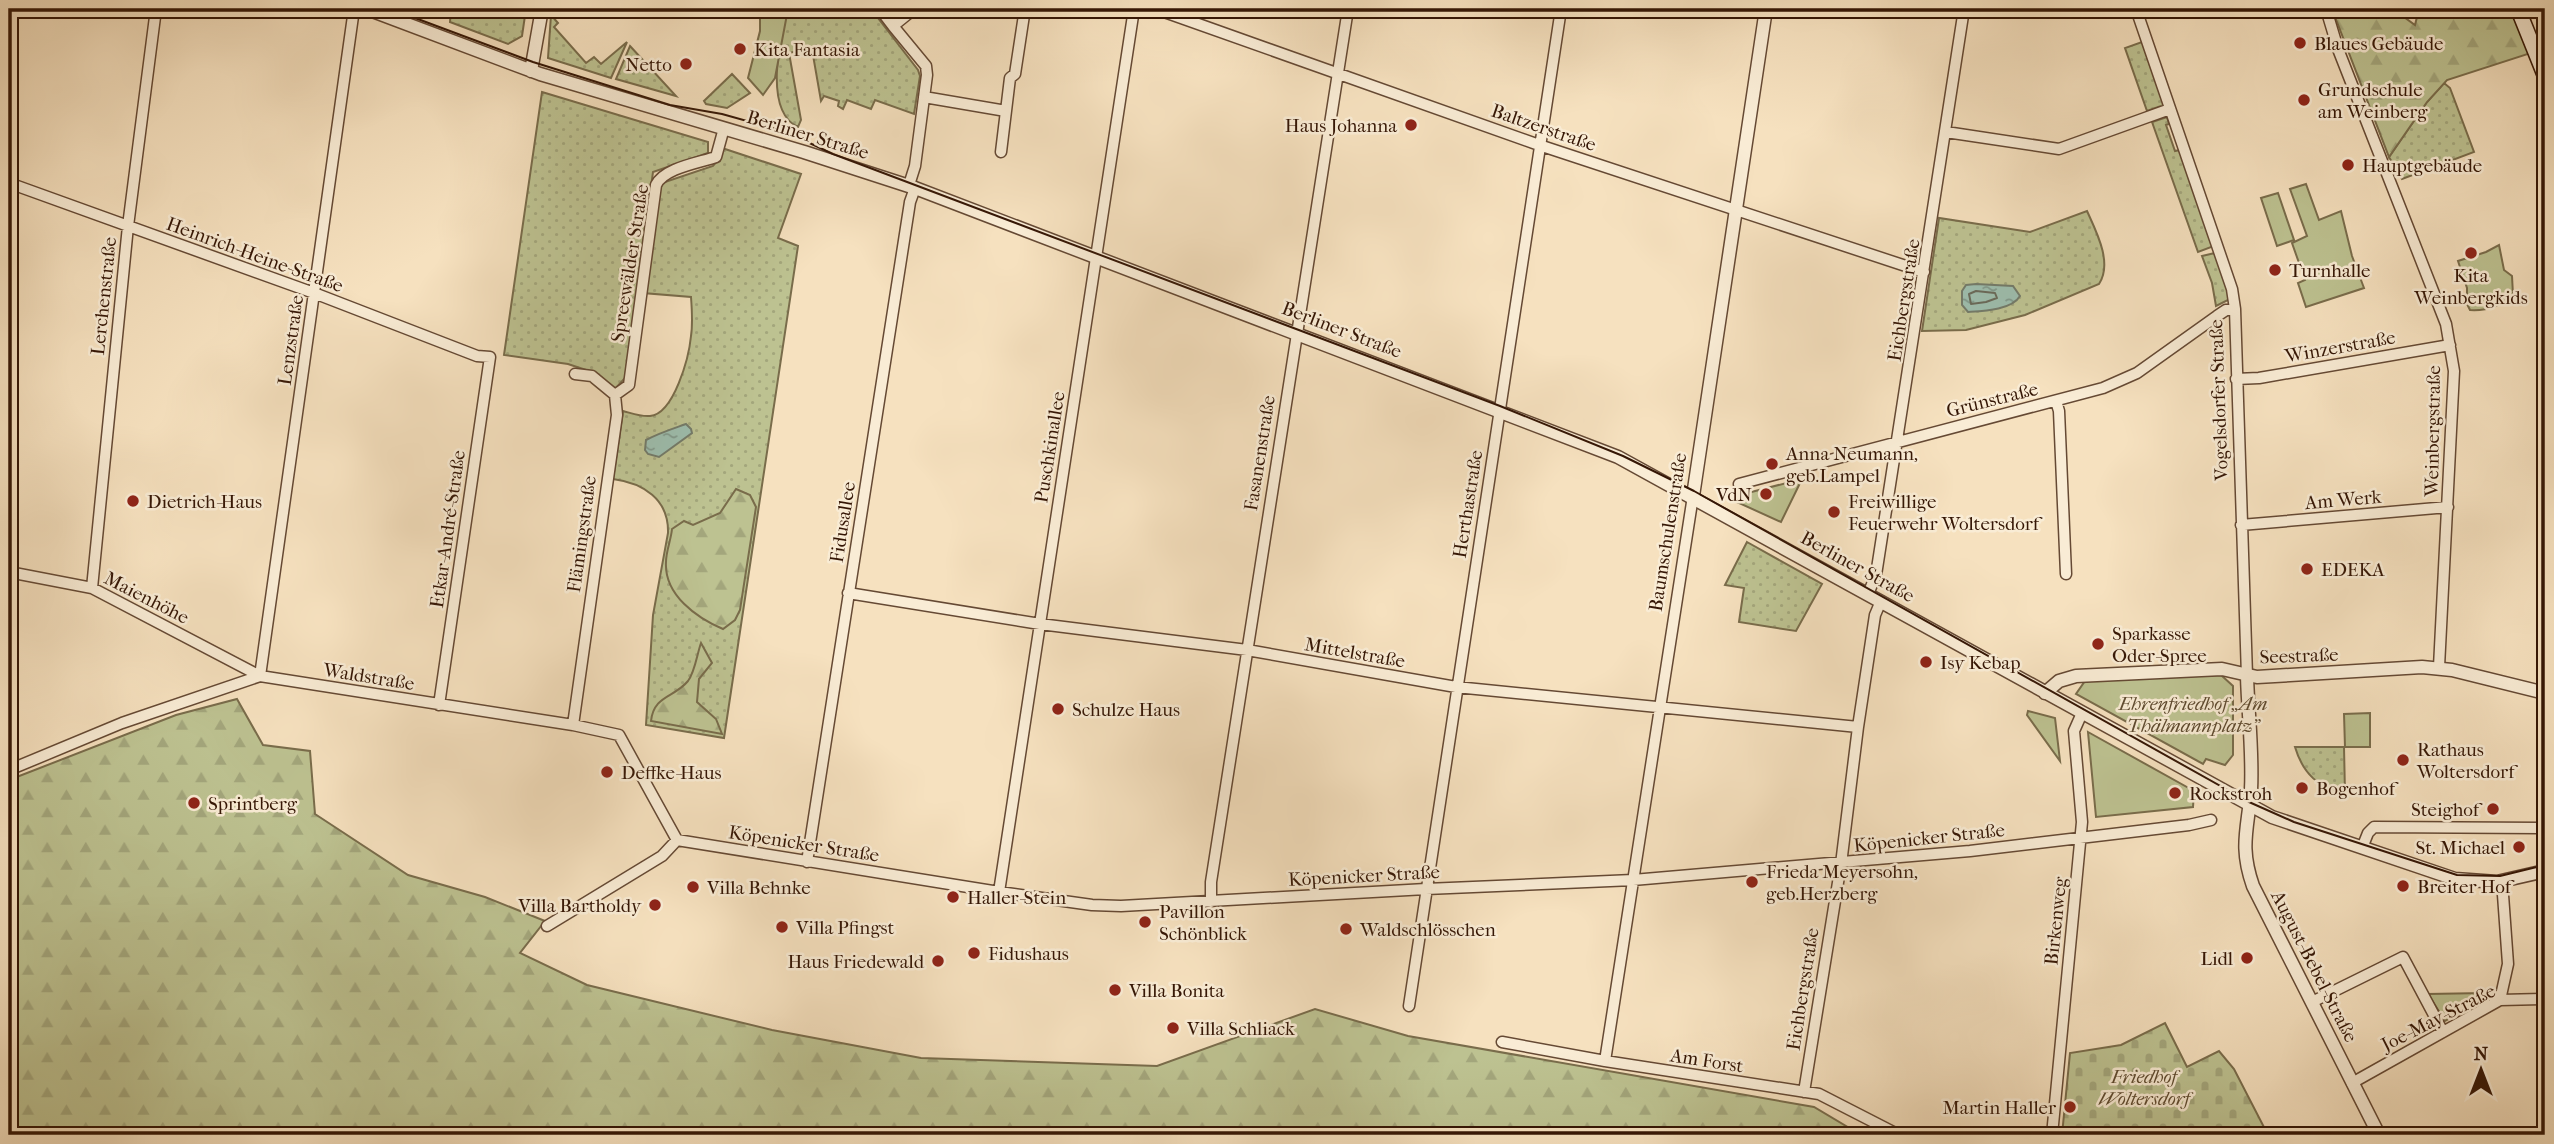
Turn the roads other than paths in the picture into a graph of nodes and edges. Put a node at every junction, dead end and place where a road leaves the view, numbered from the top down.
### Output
1 (156, 9) edge
2 (354, 9) edge
3 (368, 9) edge
4 (542, 9) edge
5 (880, 9) edge
6 (914, 9) edge
7 (1021, 9) edge
8 (1134, 9) edge
9 (1156, 9) edge
10 (1348, 9) edge
11 (1561, 9) edge
12 (1766, 9) edge
13 (1964, 9) edge
14 (2136, 9) edge
15 (2326, 9) edge
16 (2518, 9) edge
17 (893, 26) junction
18 (531, 71) junction
19 (1338, 72) junction
20 (2545, 76) edge
21 (924, 97) junction
22 (2170, 109) junction
23 (1006, 111) junction
24 (724, 128) junction
25 (1946, 132) junction
26 (1539, 145) junction
27 (1001, 152) dead end
28 (9, 183) edge
29 (912, 187) junction
30 (1735, 210) junction
31 (128, 226) junction
32 (1096, 257) junction
33 (1924, 272) junction
34 (314, 293) junction
35 (2235, 309) junction
36 (1296, 332) junction
37 (2449, 345) junction
38 (489, 357) joint
39 (575, 374) dead end
40 (2236, 379) junction
41 (615, 396) junction
42 (2056, 401) junction
43 (1499, 410) junction
44 (1898, 441) junction
45 (1739, 484) dead end
46 (1693, 496) junction
47 (2448, 507) junction
48 (2241, 525) junction
49 (9, 572) edge
50 (2066, 574) dead end
51 (92, 587) junction
52 (848, 593) junction
53 (1868, 594) junction
54 (1881, 601) junction
55 (1040, 624) junction
56 (1247, 650) junction
57 (2439, 667) junction
58 (260, 676) junction
59 (2247, 676) junction
60 (1456, 687) junction
61 (2050, 689) junction
62 (2545, 693) edge
63 (439, 705) junction
64 (1660, 706) junction
65 (2082, 713) junction
66 (573, 725) junction
67 (1858, 727) junction
68 (9, 770) edge
69 (2249, 807) junction
70 (2211, 820) dead end
71 (2541, 828) dead end
72 (2081, 837) junction
73 (677, 840) junction
74 (2362, 848) junction
75 (807, 862) junction
76 (1842, 864) junction
77 (2545, 871) edge
78 (1633, 880) junction
79 (2502, 881) junction
80 (1426, 889) junction
81 (999, 892) junction
82 (1211, 902) junction
83 (547, 926) dead end
84 (2545, 999) edge
85 (2500, 1000) junction
86 (2312, 1003) junction
87 (1409, 1006) dead end
88 (2443, 1031) junction
89 (1502, 1042) dead end
90 (1605, 1061) junction
91 (2352, 1083) junction
92 (1804, 1092) junction
93 (1899, 1135) edge
94 (2052, 1135) edge
95 (2379, 1135) edge

1 - 31 street, Lerchenstraße
2 - 34 street, Lenzstraße
3 - 18 street, Berliner Straße
4 - 18 street
5 - 17 street, Fidusallee
6 - 17 street
7 - 23 street
8 - 32 street, Puschkinallee
9 - 19 street, Baltzerstraße
10 - 19 street, Fasanenstraße
11 - 26 street, Herthastraße
12 - 30 street, Baumschulenstraße
13 - 25 street, Eichbergstraße
14 - 22 street, Vogelsdorfer Straße
15 - 37 street, Weinbergstraße
16 - 20 main road
17 - 21 street, Fidusallee
18 - 24 street, Berliner Straße
19 - 26 street, Baltzerstraße
19 - 36 street, Fasanenstraße
21 - 23 street
21 - 29 street, Fidusallee
22 - 25 street
22 - 35 street, Vogelsdorfer Straße
23 - 27 street
24 - 29 street, Berliner Straße
24 - 41 street, Spreewälder Straße
25 - 33 street, Eichbergstraße
26 - 30 street, Baltzerstraße
26 - 43 street, Herthastraße
28 - 31 street, Heinrich-Heine-Straße
29 - 32 street, Berliner Straße
29 - 52 street, Fidusallee
30 - 33 street, Baltzerstraße
30 - 46 street, Baumschulenstraße
31 - 34 street, Heinrich-Heine-Straße
31 - 51 street, Lerchenstraße
32 - 36 street, Berliner Straße
32 - 55 street, Puschkinallee
33 - 44 street, Eichbergstraße
34 - 38 street, Heinrich-Heine-Straße
34 - 58 street, Lenzstraße
35 - 40 street, Vogelsdorfer Straße
35 - 42 street, Grünstraße
36 - 43 street, Berliner Straße
36 - 56 street, Fasanenstraße
37 - 40 street, Winzerstraße
37 - 47 street, Weinbergstraße
38 - 63 street, Etkar-André-Straße
39 - 41 street
40 - 48 street, Vogelsdorfer Straße
41 - 66 street, Flämingstraße
42 - 44 street, Grünstraße
42 - 50 street
43 - 46 street, Berliner Straße
43 - 60 street, Herthastraße
44 - 45 street, Grünstraße
44 - 53 street, Eichbergstraße
46 - 53 street, Berliner Straße
46 - 64 street, Baumschulenstraße
47 - 48 street, Am Werk
47 - 57 street, Weinbergstraße
48 - 59 street, Vogelsdorfer Straße
49 - 51 street, Maienhöhe
51 - 58 street, Maienhöhe
52 - 55 street, Mittelstraße
52 - 75 street, Fidusallee
53 - 54 street, Berliner Straße
54 - 61 street, Berliner Straße
54 - 67 street, Eichbergstraße
55 - 56 street, Mittelstraße
55 - 81 street, Puschkinallee
56 - 60 street, Mittelstraße
56 - 82 street, Fasanenstraße
57 - 59 street, Seestraße
57 - 62 street, Seestraße
58 - 63 street, Waldstraße
58 - 68 street, Waldstraße
59 - 61 street, Seestraße
59 - 69 street, Vogelsdorfer Straße
60 - 64 street, Mittelstraße
60 - 80 street, Herthastraße
61 - 65 street, Berliner Straße
63 - 66 street, Waldstraße
64 - 67 street, Mittelstraße
64 - 78 street, Baumschulenstraße
65 - 69 street, Berliner Straße
65 - 72 street, Birkenweg
66 - 73 street, Waldstraße
67 - 76 street, Eichbergstraße
69 - 74 street, Berliner Straße
69 - 86 street, August-Bebel-Straße
70 - 72 street, Köpenicker Straße
71 - 74 street
72 - 76 street, Köpenicker Straße
72 - 94 street, Birkenweg
73 - 75 street, Köpenicker Straße
73 - 83 street
74 - 79 street, Berliner Straße
75 - 81 street, Köpenicker Straße
76 - 78 street, Köpenicker Straße
76 - 92 street, Eichbergstraße
77 - 79 street, Berliner Straße
78 - 80 street, Köpenicker Straße
78 - 90 street, Baumschulenstraße
79 - 85 street
80 - 82 street, Köpenicker Straße
80 - 87 street, Herthastraße
81 - 82 street, Köpenicker Straße
84 - 85 street, Joe-May-Straße
85 - 88 street, Joe-May-Straße
86 - 88 street
86 - 91 street, August-Bebel-Straße
88 - 91 street, Joe-May-Straße
89 - 90 street, Am Forst
90 - 92 street, Am Forst
91 - 95 street, August-Bebel-Straße
92 - 93 street, Am Forst

